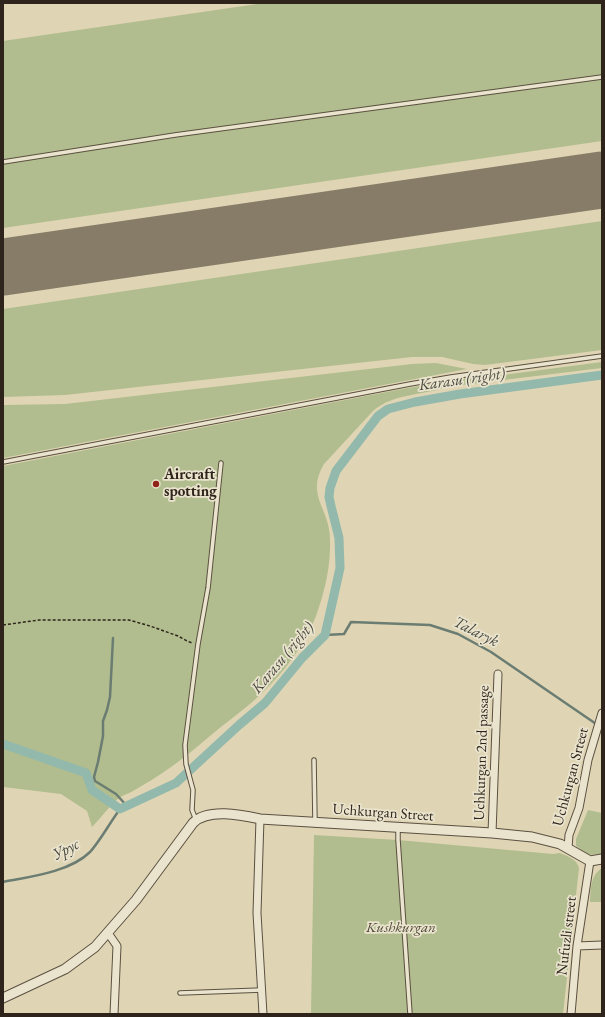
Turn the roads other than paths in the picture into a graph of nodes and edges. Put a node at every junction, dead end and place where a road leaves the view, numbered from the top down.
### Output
1 (602, 77) edge
2 (3, 162) edge
3 (602, 356) edge
4 (3, 462) edge
5 (221, 463) dead end
6 (498, 674) dead end
7 (602, 714) edge
8 (314, 760) dead end
9 (260, 819) junction
10 (196, 820) junction
11 (315, 823) junction
12 (398, 828) junction
13 (492, 833) junction
14 (568, 848) junction
15 (602, 859) edge
16 (590, 861) junction
17 (108, 933) junction
18 (602, 945) edge
19 (577, 946) junction
20 (262, 990) junction
21 (180, 993) dead end
22 (3, 998) edge
23 (114, 1014) edge
24 (263, 1014) edge
25 (410, 1014) edge
26 (571, 1014) edge

1 - 2 lane
3 - 4 lane
5 - 10 lane
6 - 13 street, Uchkurgan 2nd passage
7 - 14 street, Uchkurgan Srteet
8 - 11 lane
9 - 10 street, Uchkurgan Street
9 - 11 street, Uchkurgan Street
9 - 20 street
10 - 17 street
11 - 12 street, Uchkurgan Street
12 - 13 street, Uchkurgan Street
12 - 25 lane
13 - 14 street, Uchkurgan Street
14 - 16 street, Uchkurgan Street
15 - 16 street
16 - 19 street, Nufuzli street
17 - 22 street
17 - 23 street
18 - 19 street
19 - 26 street, Nufuzli street
20 - 21 lane
20 - 24 street

